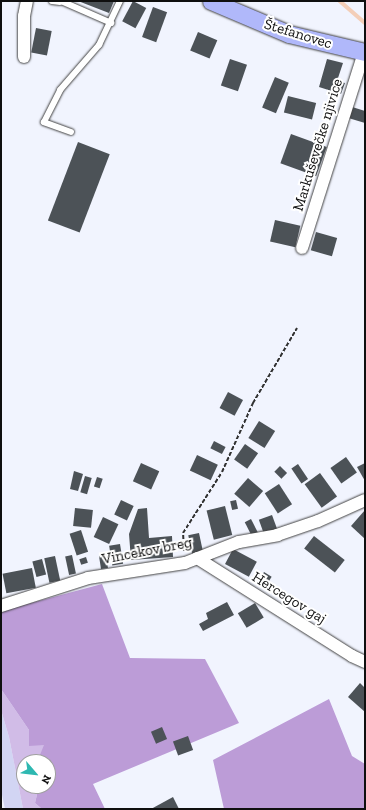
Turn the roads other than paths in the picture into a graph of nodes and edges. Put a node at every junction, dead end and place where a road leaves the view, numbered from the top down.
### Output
1 (27, 1) edge
2 (52, 1) edge
3 (120, 1) edge
4 (211, 1) edge
5 (60, 2) edge
6 (111, 23) junction
7 (364, 52) edge
8 (24, 57) dead end
9 (71, 132) dead end
10 (302, 248) dead end
11 (365, 500) edge
12 (197, 558) junction
13 (1, 606) edge
14 (365, 662) edge

1 - 8 street
2 - 5 lane
3 - 6 lane
4 - 7 street, Štefanovec
5 - 6 lane
6 - 9 lane
7 - 10 street, Markuševečke njivice
11 - 12 street, Vincekov breg
12 - 13 street, Vincekov breg
12 - 14 street, Hercegov gaj

